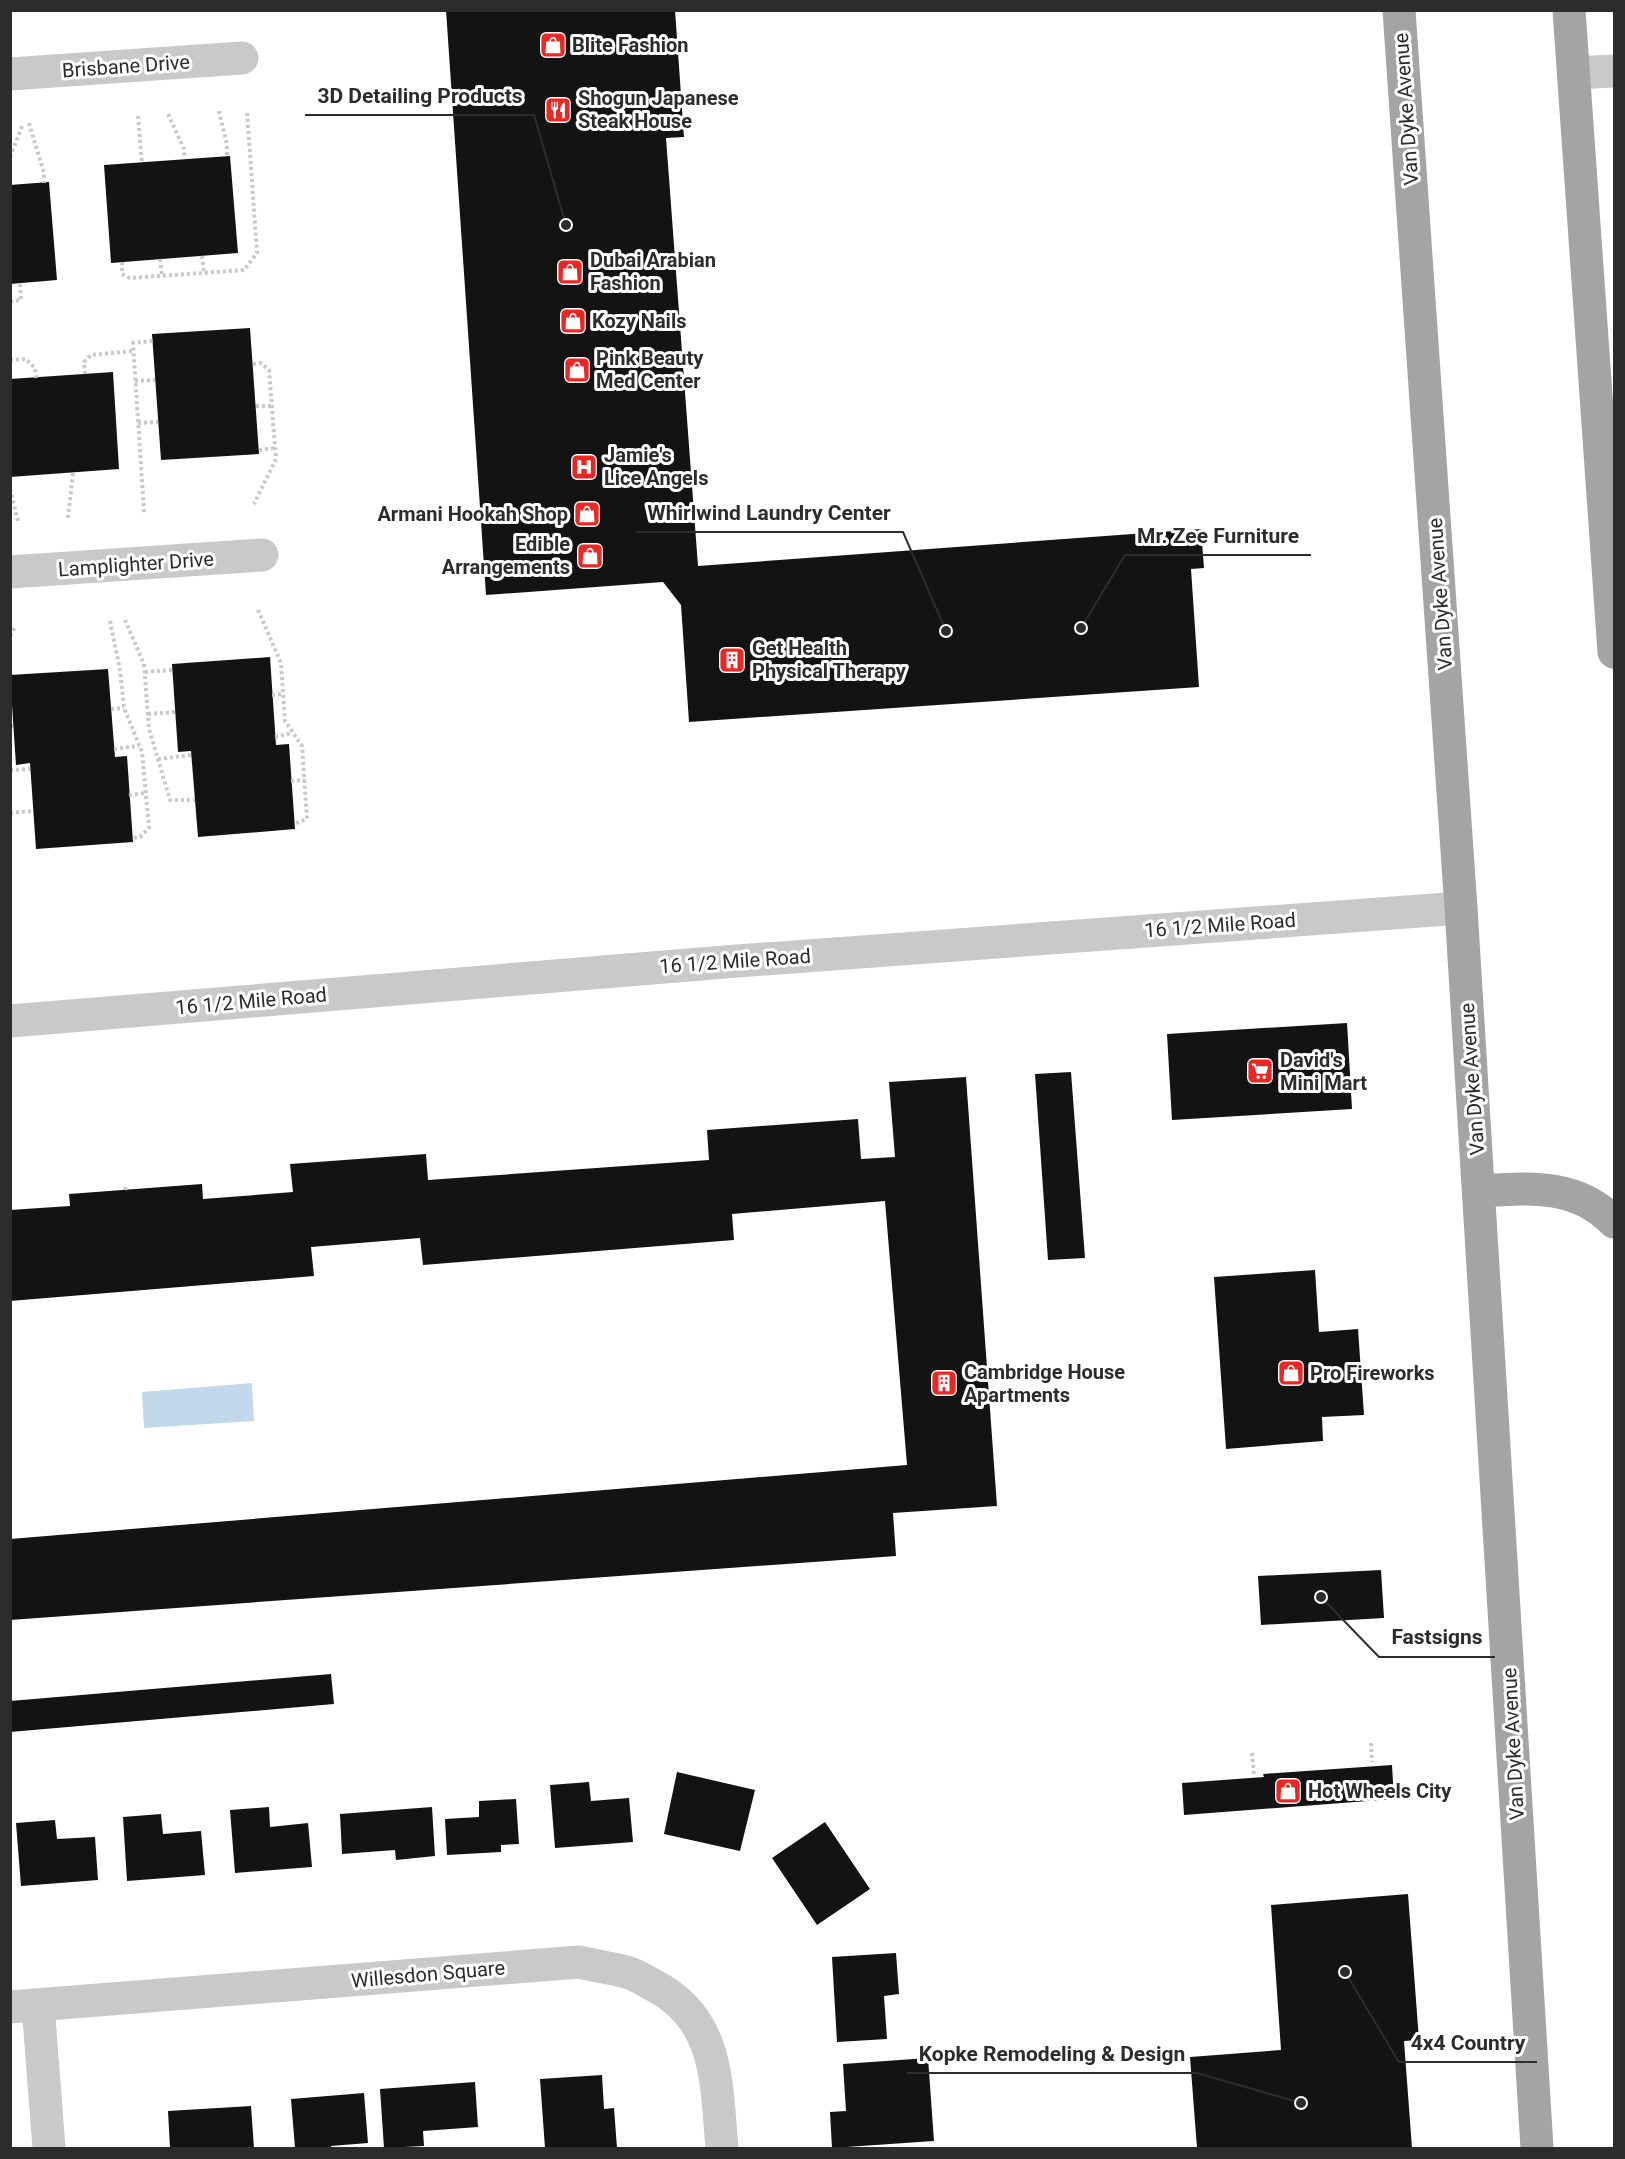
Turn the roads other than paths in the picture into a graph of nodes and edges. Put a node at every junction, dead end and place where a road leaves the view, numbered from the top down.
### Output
1 (1399, 10) edge
2 (1569, 10) edge
3 (242, 58) dead end
4 (1614, 71) edge
5 (1574, 73) junction
6 (10, 74) edge
7 (262, 555) dead end
8 (10, 572) edge
9 (1614, 652) edge
10 (1461, 908) junction
11 (10, 1021) edge
12 (1479, 1191) junction
13 (1614, 1222) edge
14 (24, 2006) edge
15 (49, 2148) edge
16 (722, 2148) edge
17 (1537, 2148) edge

1 - 10 main road, Van Dyke Avenue
2 - 5 main road
3 - 6 street, Brisbane Drive
4 - 5 street
5 - 9 main road
7 - 8 street, Lamplighter Drive
10 - 11 street, 16 1/2 Mile Road
10 - 12 main road, Van Dyke Avenue
12 - 13 main road
12 - 17 main road, Van Dyke Avenue
14 - 15 street
14 - 16 street, Willesdon Square

